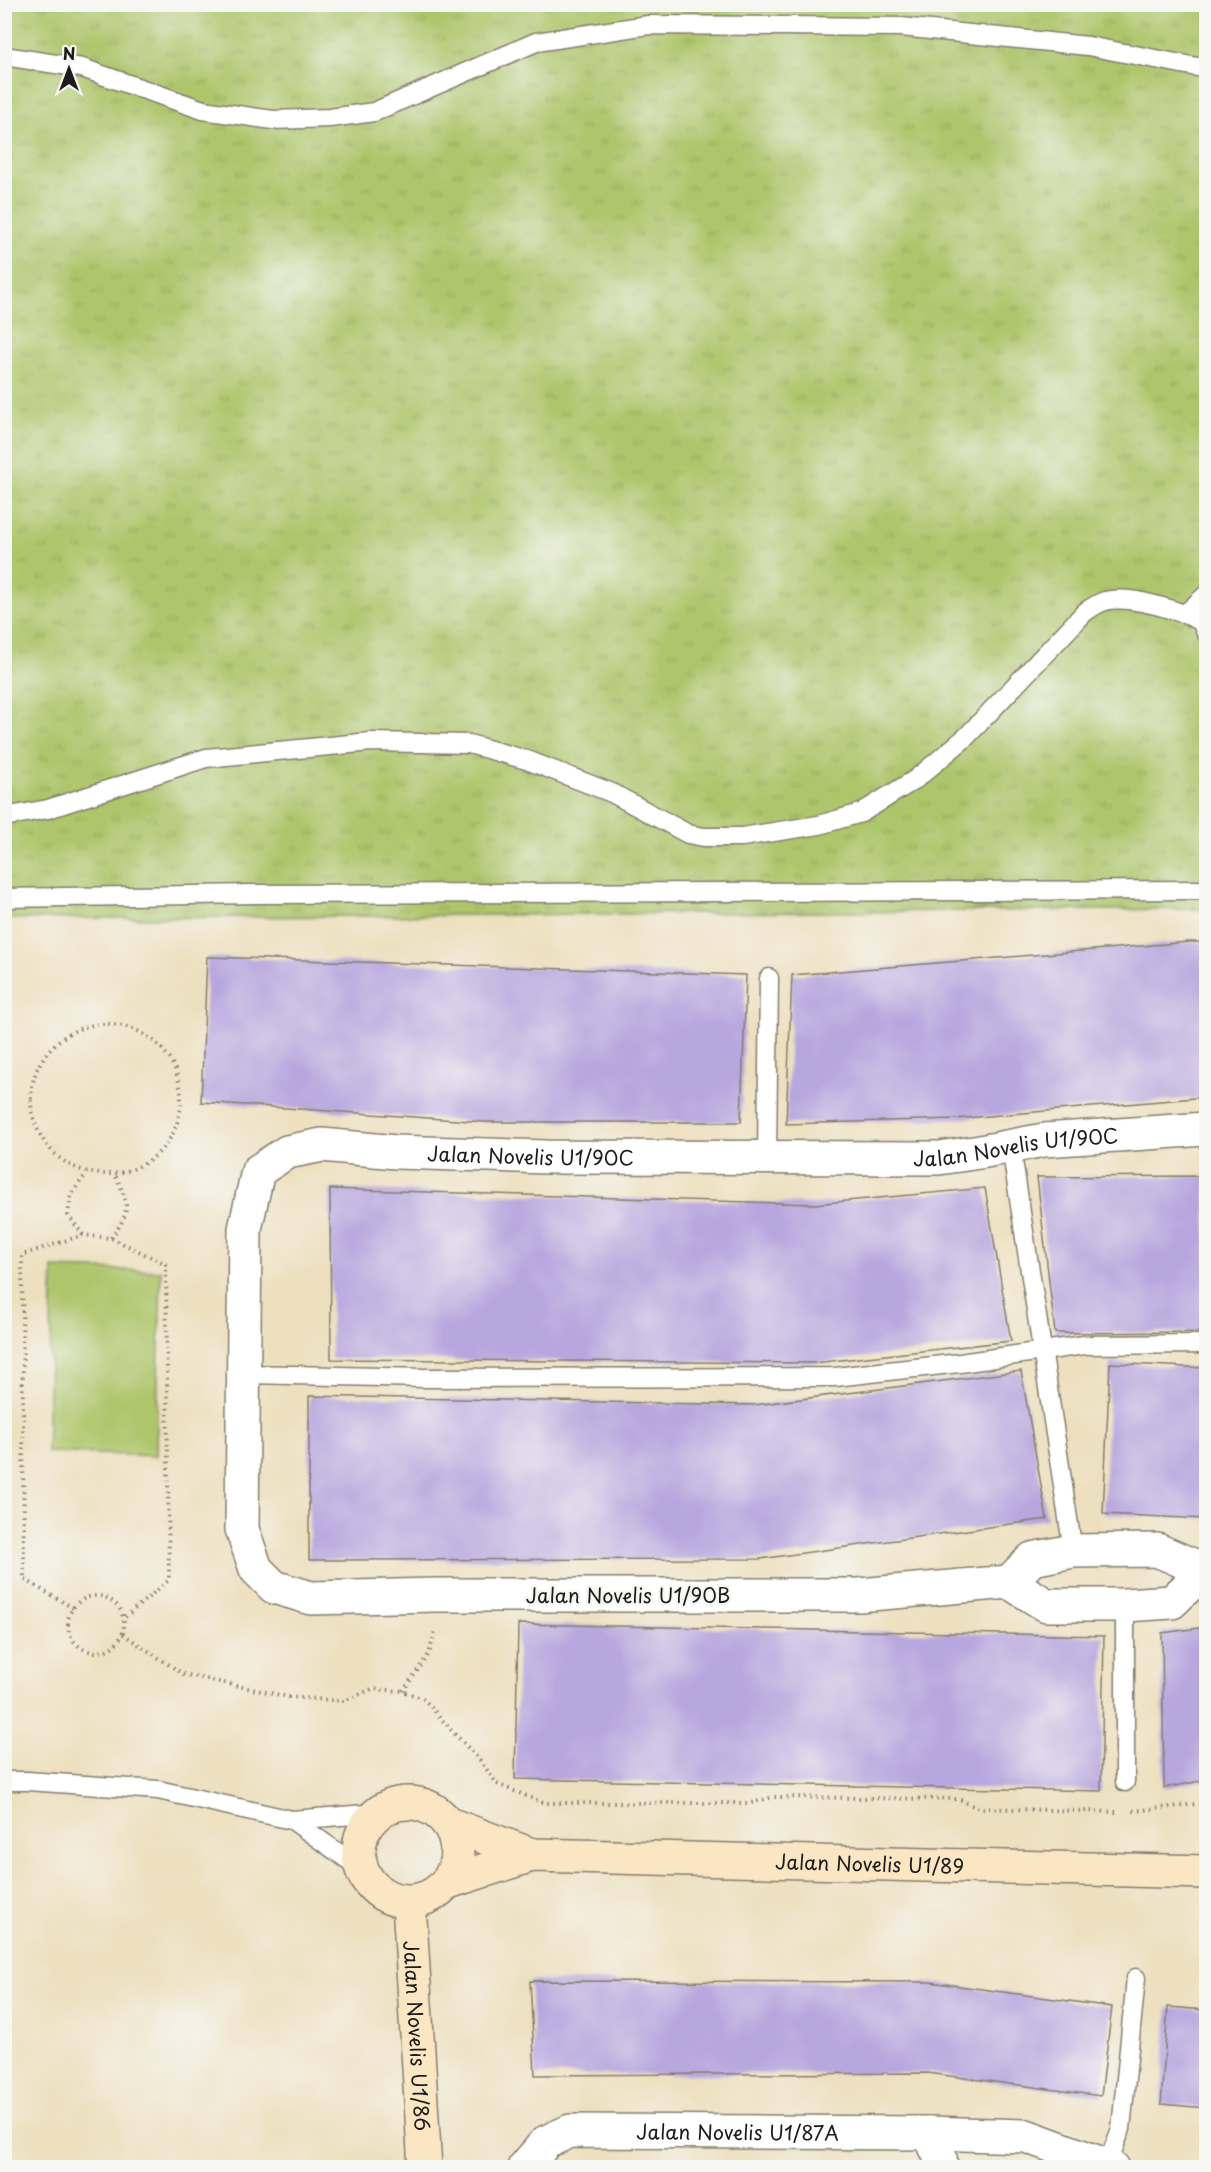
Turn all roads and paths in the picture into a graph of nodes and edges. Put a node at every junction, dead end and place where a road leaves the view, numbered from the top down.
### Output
1 (4, 56) edge
2 (1206, 66) edge
3 (1206, 595) edge
4 (1185, 614) junction
5 (1206, 633) edge
6 (4, 816) edge
7 (1206, 890) edge
8 (4, 898) edge
9 (769, 978) dead end
10 (1206, 1129) edge
11 (1011, 1147) junction
12 (767, 1158) junction
13 (87, 1173) junction
14 (114, 1173) junction
15 (83, 1235) junction
16 (111, 1238) junction
17 (1206, 1344) edge
18 (1042, 1351) junction
19 (243, 1374) junction
20 (1073, 1551) junction
21 (256, 1569) joint
22 (1205, 1571) edge
23 (1009, 1582) junction
24 (436, 1594) junction
25 (1125, 1605) junction
26 (73, 1608) junction
27 (124, 1618) junction
28 (123, 1634) junction
29 (403, 1691) junction
30 (4, 1781) edge
31 (1125, 1782) dead end
32 (1206, 1803) edge
33 (378, 1813) junction
34 (292, 1821) junction
35 (449, 1824) junction
36 (532, 1855) junction
37 (361, 1869) junction
38 (1206, 1872) edge
39 (448, 1882) junction
40 (409, 1902) junction
41 (1136, 1978) dead end
42 (929, 2133) junction
43 (1108, 2166) edge
44 (425, 2168) edge
45 (524, 2168) edge
46 (941, 2168) edge

1 - 2 lane
3 - 4 lane
4 - 5 lane
4 - 6 lane
7 - 8 lane
9 - 12 lane
10 - 11 street, Jalan Novelis U1/90C
11 - 12 street, Jalan Novelis U1/90C
11 - 18 lane
12 - 19 street, Jalan Novelis U1/90C
13 - 14 path
13 - 14 path
13 - 15 path
14 - 16 path
15 - 16 path
15 - 26 path
16 - 27 path
17 - 18 lane
18 - 19 lane
18 - 20 lane
19 - 21 street, Jalan Novelis U1/90C
20 - 22 street
20 - 23 street
21 - 24 street, Jalan Novelis U1/90B
22 - 25 street
23 - 24 street, Jalan Novelis U1/90B
23 - 25 street
24 - 29 path
25 - 31 lane
26 - 27 path
26 - 28 path
27 - 28 path
28 - 29 path
29 - 32 path
30 - 34 lane
33 - 34 lane
33 - 35 street
33 - 37 street
34 - 37 lane
35 - 36 street, Jalan Novelis U1/89
35 - 39 street
36 - 38 street, Jalan Novelis U1/89
36 - 39 street, Jalan Novelis U1/89
37 - 40 street
39 - 40 street
40 - 44 street, Jalan Novelis U1/86
41 - 43 lane
42 - 43 street, Jalan Novelis U1/87A
42 - 45 street, Jalan Novelis U1/87A
42 - 46 street

